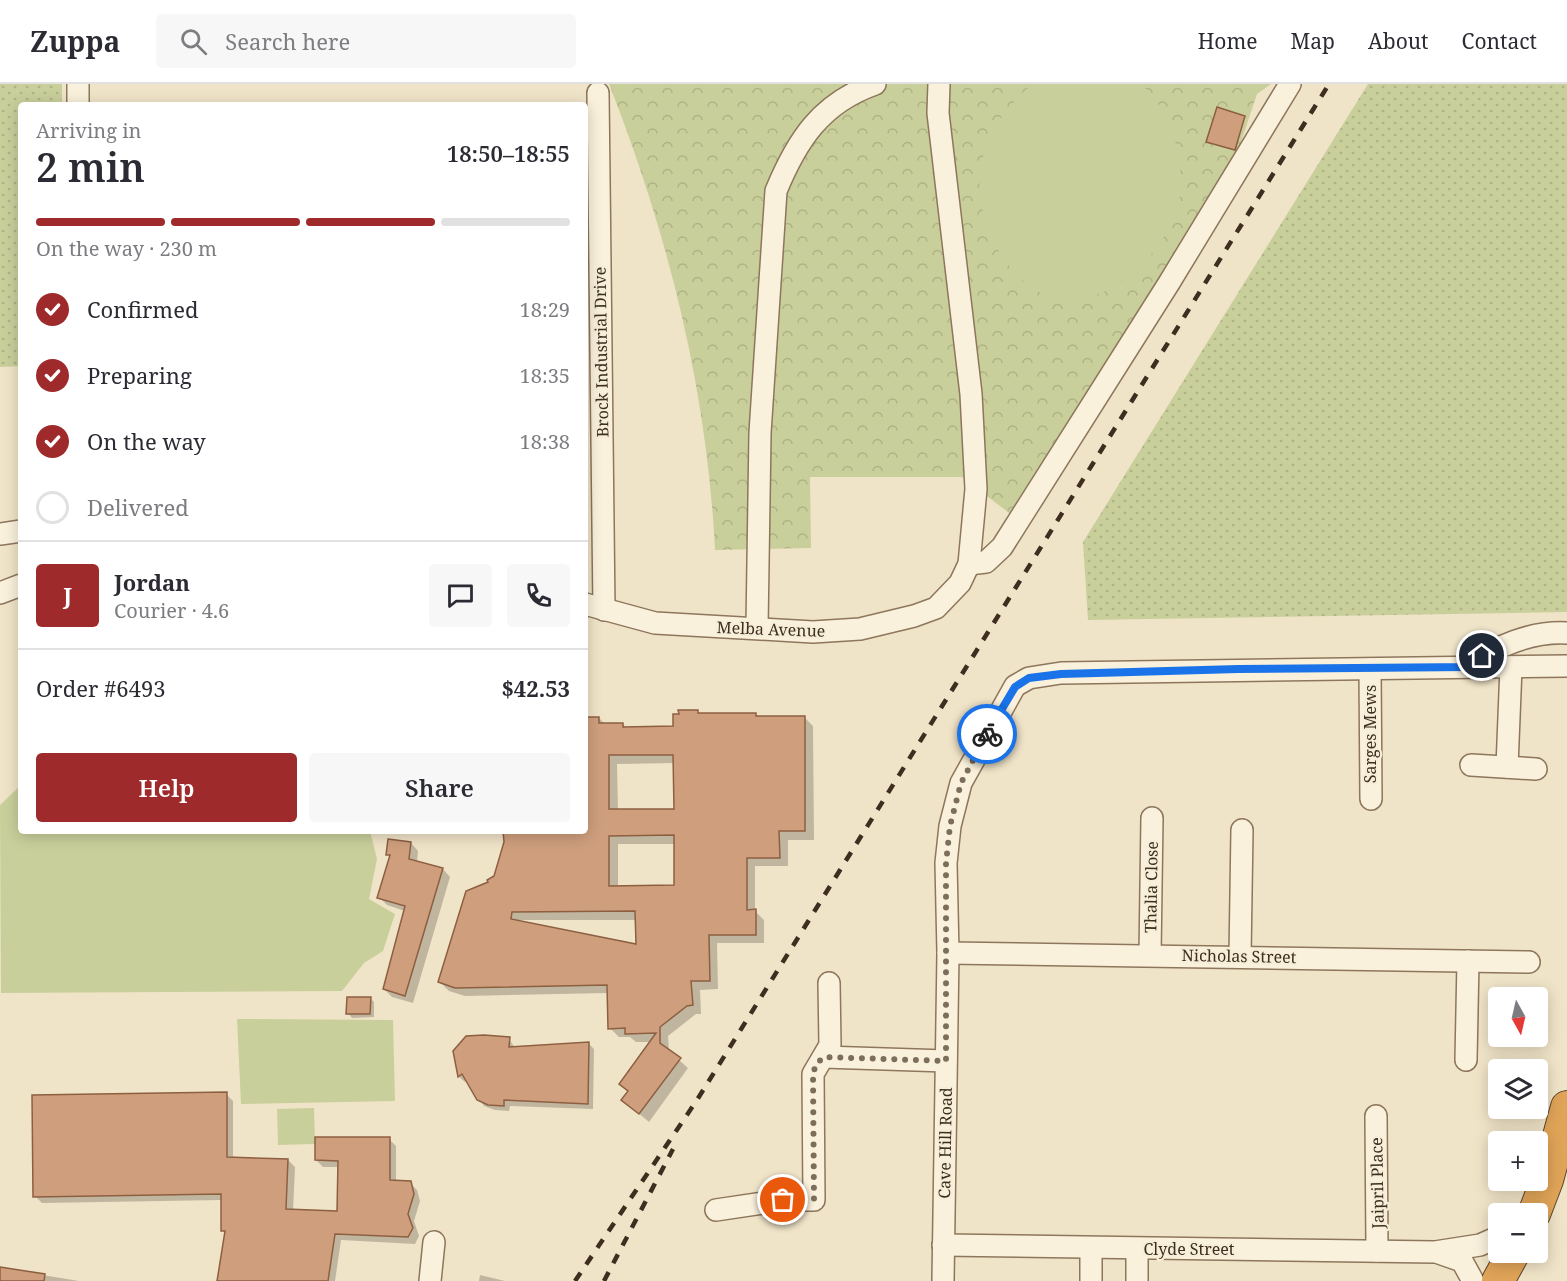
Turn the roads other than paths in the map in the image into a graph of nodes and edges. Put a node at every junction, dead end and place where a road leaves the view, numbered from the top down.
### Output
1 (78, 84) edge
2 (875, 84) edge
3 (939, 84) edge
4 (1290, 84) edge
5 (598, 93) dead end
6 (78, 102) edge
7 (18, 531) edge
8 (0, 534) edge
9 (969, 564) junction
10 (18, 586) edge
11 (0, 593) edge
12 (595, 607) edge
13 (757, 627) junction
14 (1567, 633) edge
15 (1567, 666) edge
16 (1469, 667) junction
17 (1511, 667) junction
18 (1370, 669) junction
19 (1471, 765) dead end
20 (1507, 766) junction
21 (1536, 768) dead end
22 (1371, 799) dead end
23 (1152, 818) dead end
24 (1242, 830) dead end
25 (948, 953) junction
26 (1150, 955) junction
27 (1240, 956) junction
28 (1468, 961) junction
29 (1529, 962) dead end
30 (829, 983) dead end
31 (824, 1057) junction
32 (1466, 1060) dead end
33 (946, 1061) junction
34 (1567, 1107) edge
35 (1376, 1116) dead end
36 (1538, 1203) edge
37 (716, 1210) dead end
38 (1488, 1241) edge
39 (434, 1242) dead end
40 (943, 1245) junction
41 (1091, 1248) junction
42 (1137, 1249) junction
43 (1377, 1251) junction
44 (1435, 1252) junction
45 (1508, 1263) edge
46 (430, 1281) edge
47 (944, 1281) edge
48 (1091, 1281) edge
49 (1137, 1281) edge
50 (1473, 1281) edge
51 (1498, 1281) edge

1 - 6 street
2 - 13 street
3 - 9 street
4 - 9 street
5 - 12 street, Brock Industrial Drive
7 - 8 street
9 - 13 street, Melba Avenue
10 - 11 street
12 - 13 street, Melba Avenue
14 - 16 street
15 - 17 street
16 - 17 street
16 - 18 street
17 - 20 street
18 - 22 street, Sarges Mews
18 - 25 street, Cave Hill Road
19 - 20 street
20 - 21 street
23 - 26 street, Thalia Close
24 - 27 street
25 - 26 street, Nicholas Street
25 - 33 street, Cave Hill Road
26 - 27 street, Nicholas Street
27 - 28 street, Nicholas Street
28 - 29 street, Nicholas Street
28 - 32 street
30 - 31 street
31 - 33 street
31 - 37 street
33 - 40 street, Cave Hill Road
34 - 36 highway
35 - 43 street, Jaipril Place
38 - 44 street, Clyde Street
39 - 46 street
40 - 41 street, Clyde Street
40 - 47 street, Cave Hill Road
41 - 42 street, Clyde Street
41 - 48 street
42 - 43 street, Clyde Street
42 - 49 street
43 - 44 street, Clyde Street
44 - 50 street, Clyde Street
45 - 51 highway

